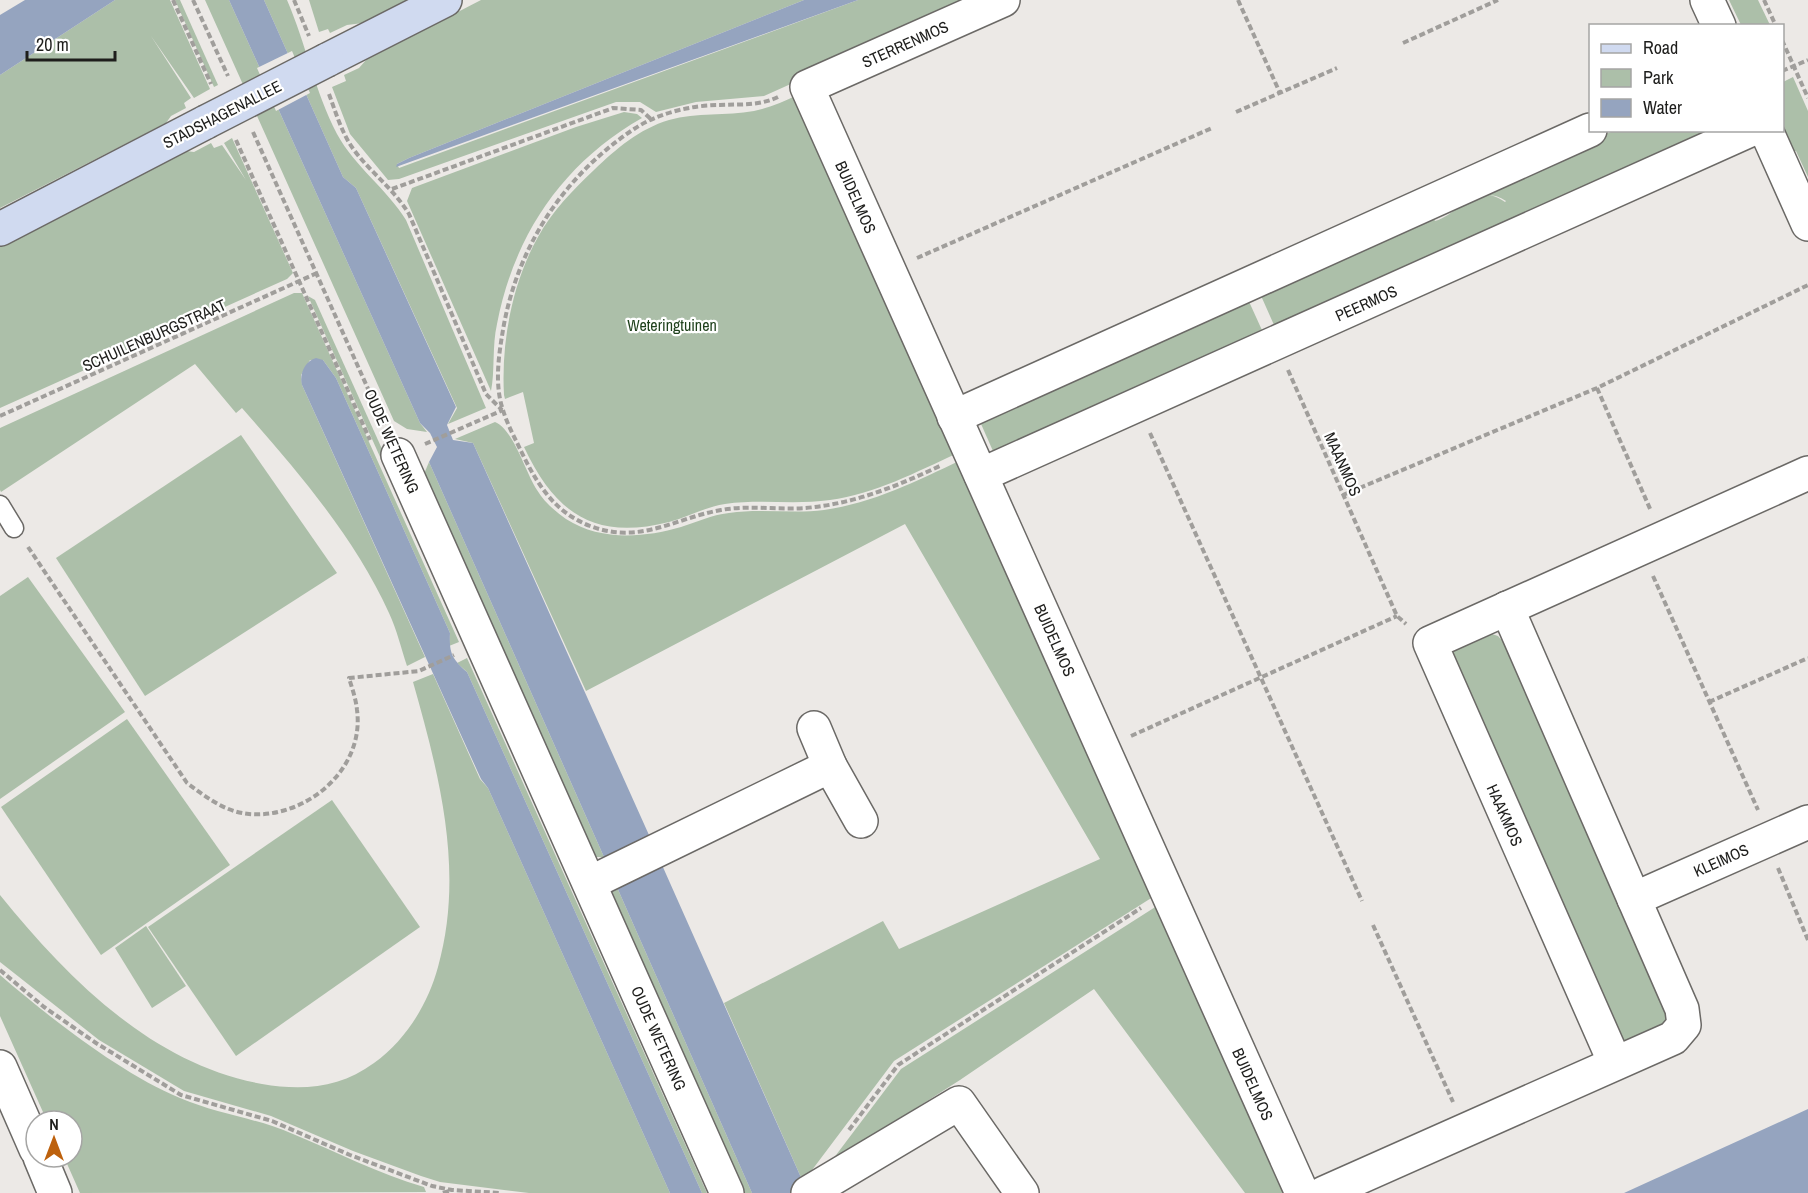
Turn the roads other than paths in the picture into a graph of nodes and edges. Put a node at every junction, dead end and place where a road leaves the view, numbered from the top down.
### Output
1 (444, 0) edge
2 (1003, 0) edge
3 (1707, 0) edge
4 (1718, 24) edge
5 (807, 87) joint
6 (1589, 130) edge
7 (1746, 132) edge
8 (1767, 132) edge
9 (1808, 224) edge
10 (0, 229) edge
11 (954, 417) junction
12 (411, 450) road end
13 (975, 463) junction
14 (1808, 473) edge
15 (0, 505) edge
16 (14, 528) road end
17 (1507, 608) junction
18 (814, 728) dead end
19 (830, 765) junction
20 (861, 821) dead end
21 (1808, 822) edge
22 (602, 877) junction
23 (1634, 899) junction
24 (1615, 1063) junction
25 (0, 1067) edge
26 (24, 1122) edge
27 (45, 1169) edge
28 (55, 1193) edge
29 (727, 1193) edge
30 (808, 1193) edge
31 (1022, 1193) edge
32 (1302, 1193) edge
33 (1324, 1193) edge

1 - 10 main road, STADSHAGENALLEE, bridge
2 - 5 street, STERRENMOS
3 - 4 street
5 - 11 street, BUIDELMOS
6 - 11 street
7 - 13 street, PEERMOS
8 - 9 street
11 - 13 street, BUIDELMOS
12 - 22 street, OUDE WETERING
13 - 32 street, BUIDELMOS
14 - 17 street
15 - 16 lane
17 - 23 street
17 - 24 street, HAAKMOS
18 - 19 street
19 - 20 street
19 - 22 street
21 - 23 street, KLEIMOS
22 - 29 street, OUDE WETERING
23 - 24 street
24 - 33 street
25 - 26 street
27 - 28 street
30 - 31 street

